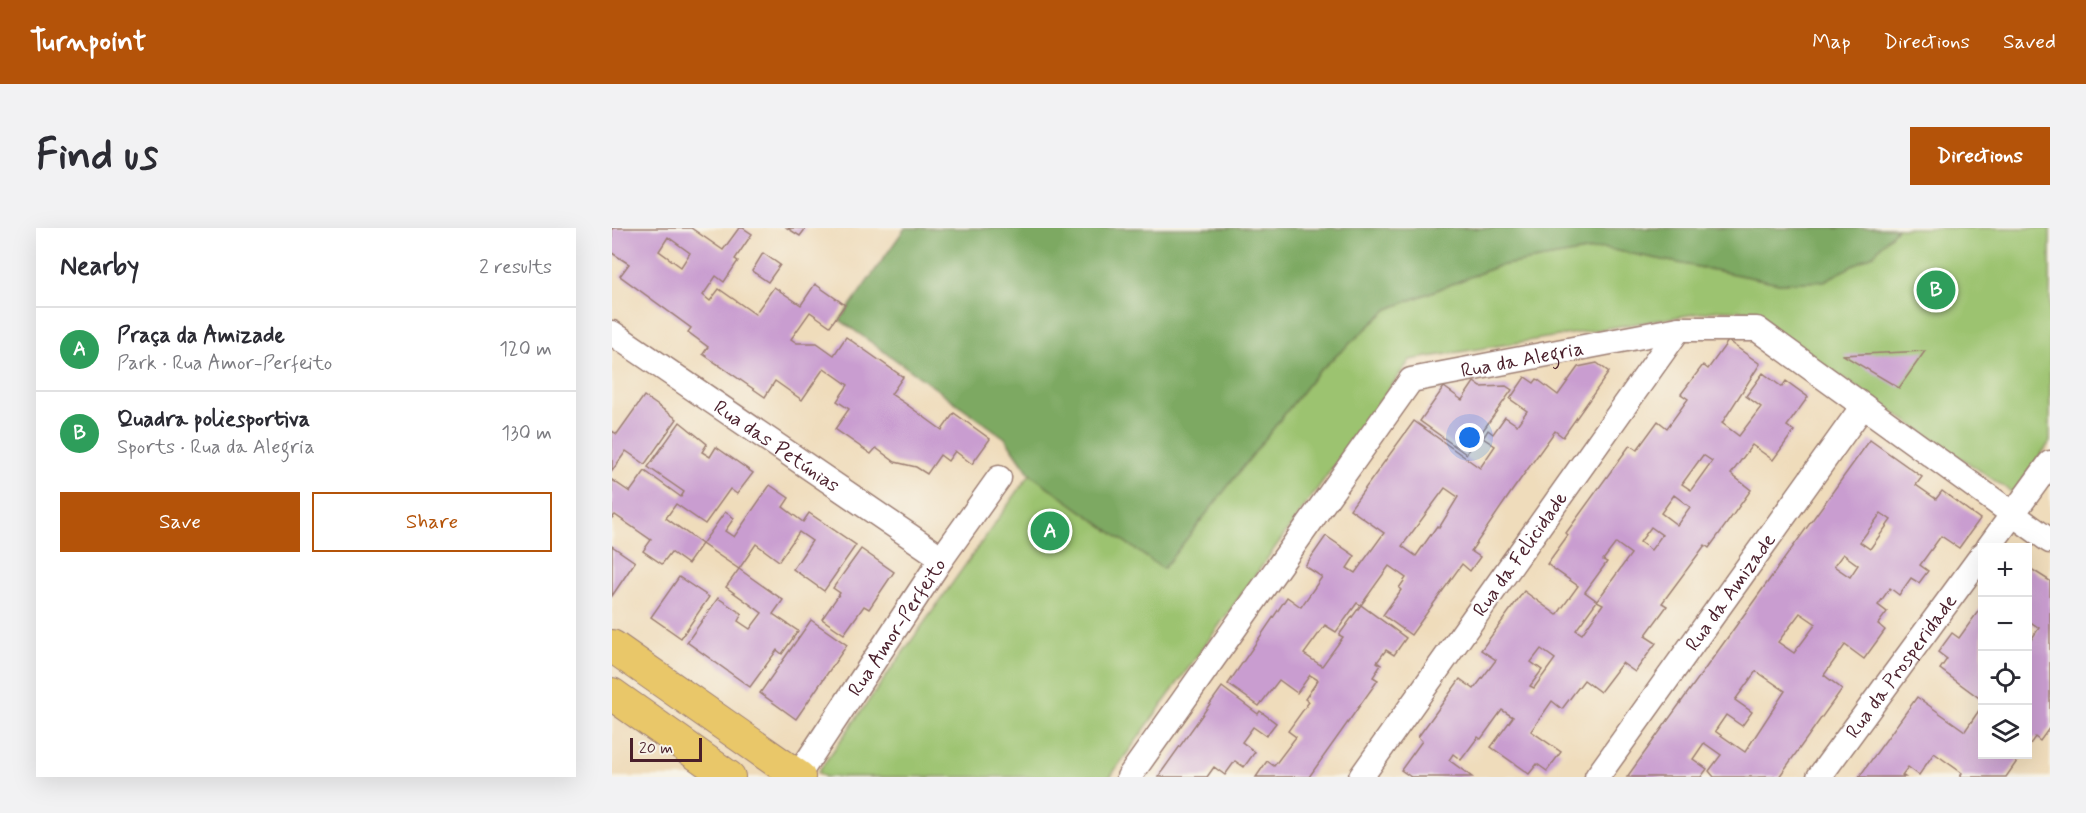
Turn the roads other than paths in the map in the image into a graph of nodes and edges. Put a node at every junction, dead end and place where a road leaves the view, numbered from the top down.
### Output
1 (1679, 329) junction
2 (612, 333) edge
3 (1863, 406) junction
4 (2050, 463) edge
5 (999, 478) dead end
6 (2013, 514) junction
7 (2050, 541) edge
8 (1992, 543) edge
9 (942, 558) junction
10 (1978, 562) edge
11 (612, 646) edge
12 (612, 694) edge
13 (729, 777) edge
14 (798, 777) edge
15 (1129, 777) edge
16 (1361, 777) edge
17 (1598, 777) edge
18 (1819, 777) edge

1 - 3 street, Rua da Alegria
1 - 15 street, Rua da Alegria
1 - 16 street, Rua da Felicidade
2 - 9 street, Rua das Petúnias
3 - 6 street, Rua da Alegria
3 - 17 street, Rua da Amizade
4 - 6 street
5 - 9 street, Rua Amor-Perfeito
6 - 7 street, Rua da Alegria
6 - 8 street
9 - 14 street, Rua Amor-Perfeito
10 - 18 street, Rua da Prosperidade
11 - 14 main road
12 - 13 main road

